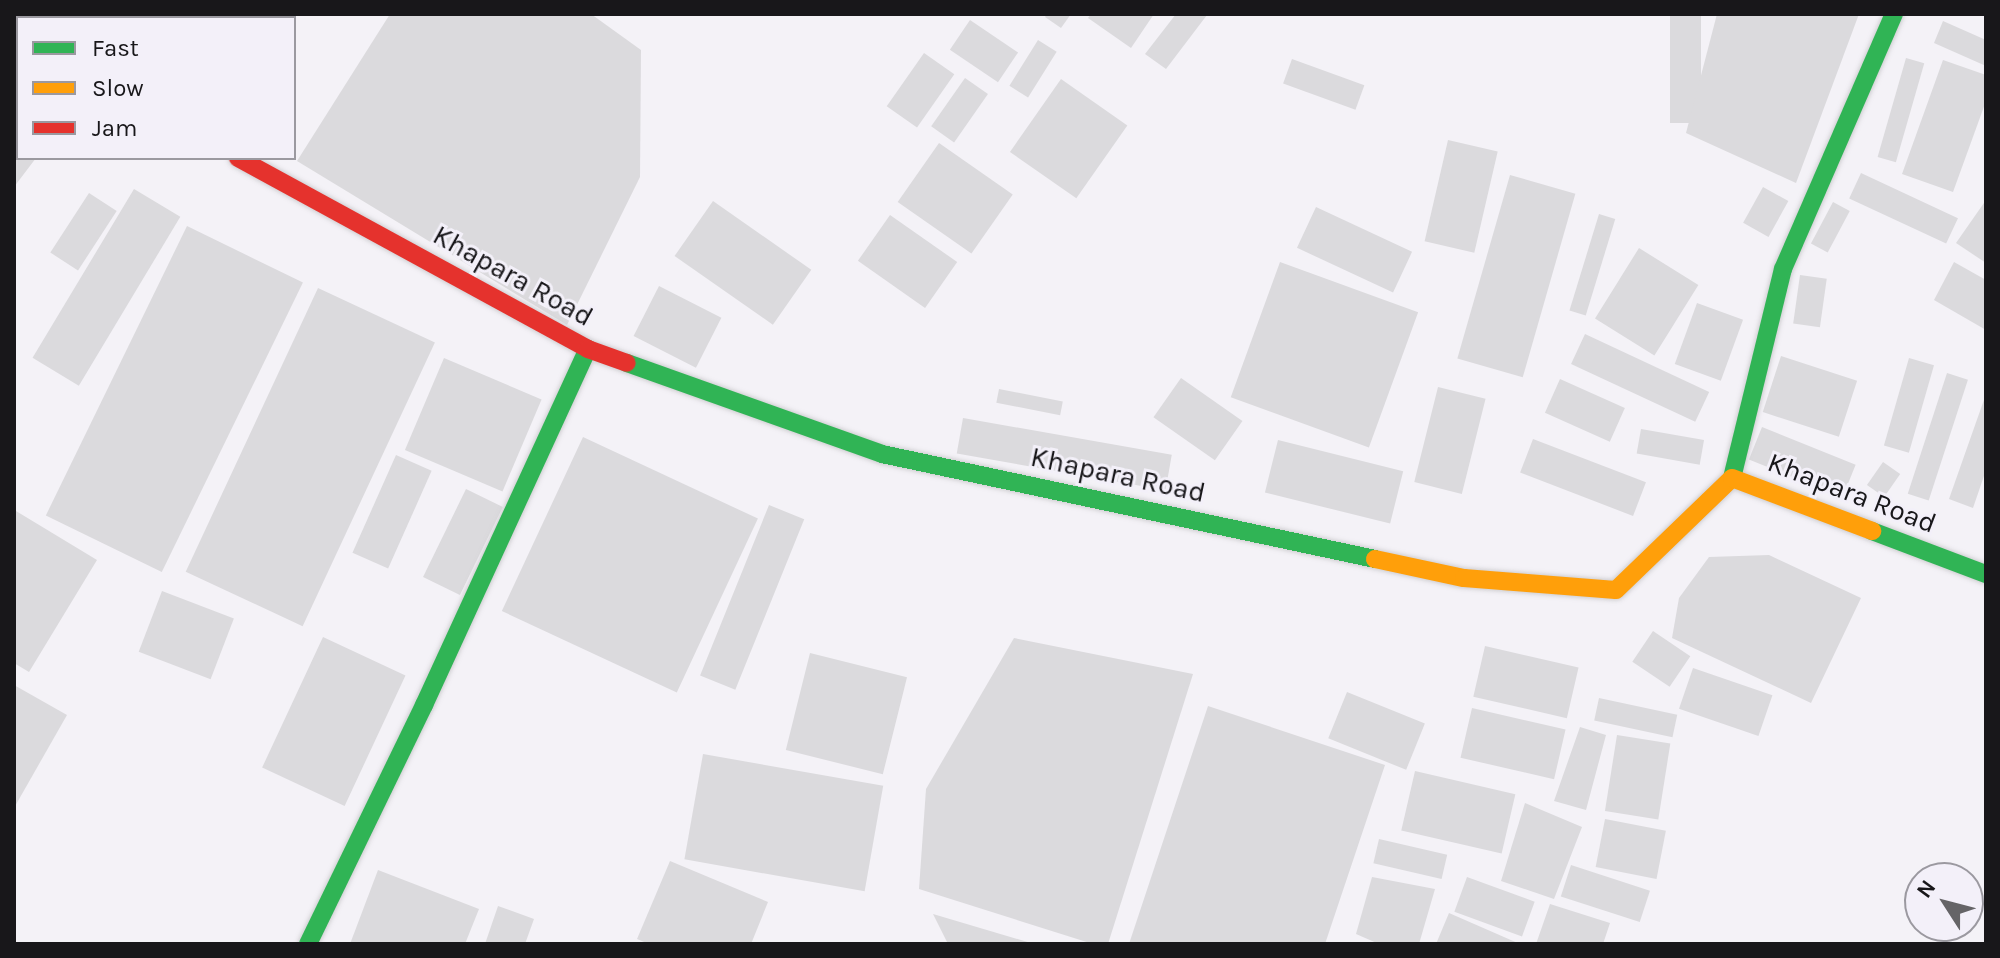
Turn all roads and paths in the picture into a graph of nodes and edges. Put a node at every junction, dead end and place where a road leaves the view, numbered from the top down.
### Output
1 (1894, 14) edge
2 (242, 160) edge
3 (588, 349) junction
4 (1732, 478) junction
5 (1986, 574) edge
6 (308, 944) edge

1 - 4 street
2 - 3 street, Khapara Road
3 - 4 street, Khapara Road
3 - 6 street
4 - 5 street, Khapara Road

